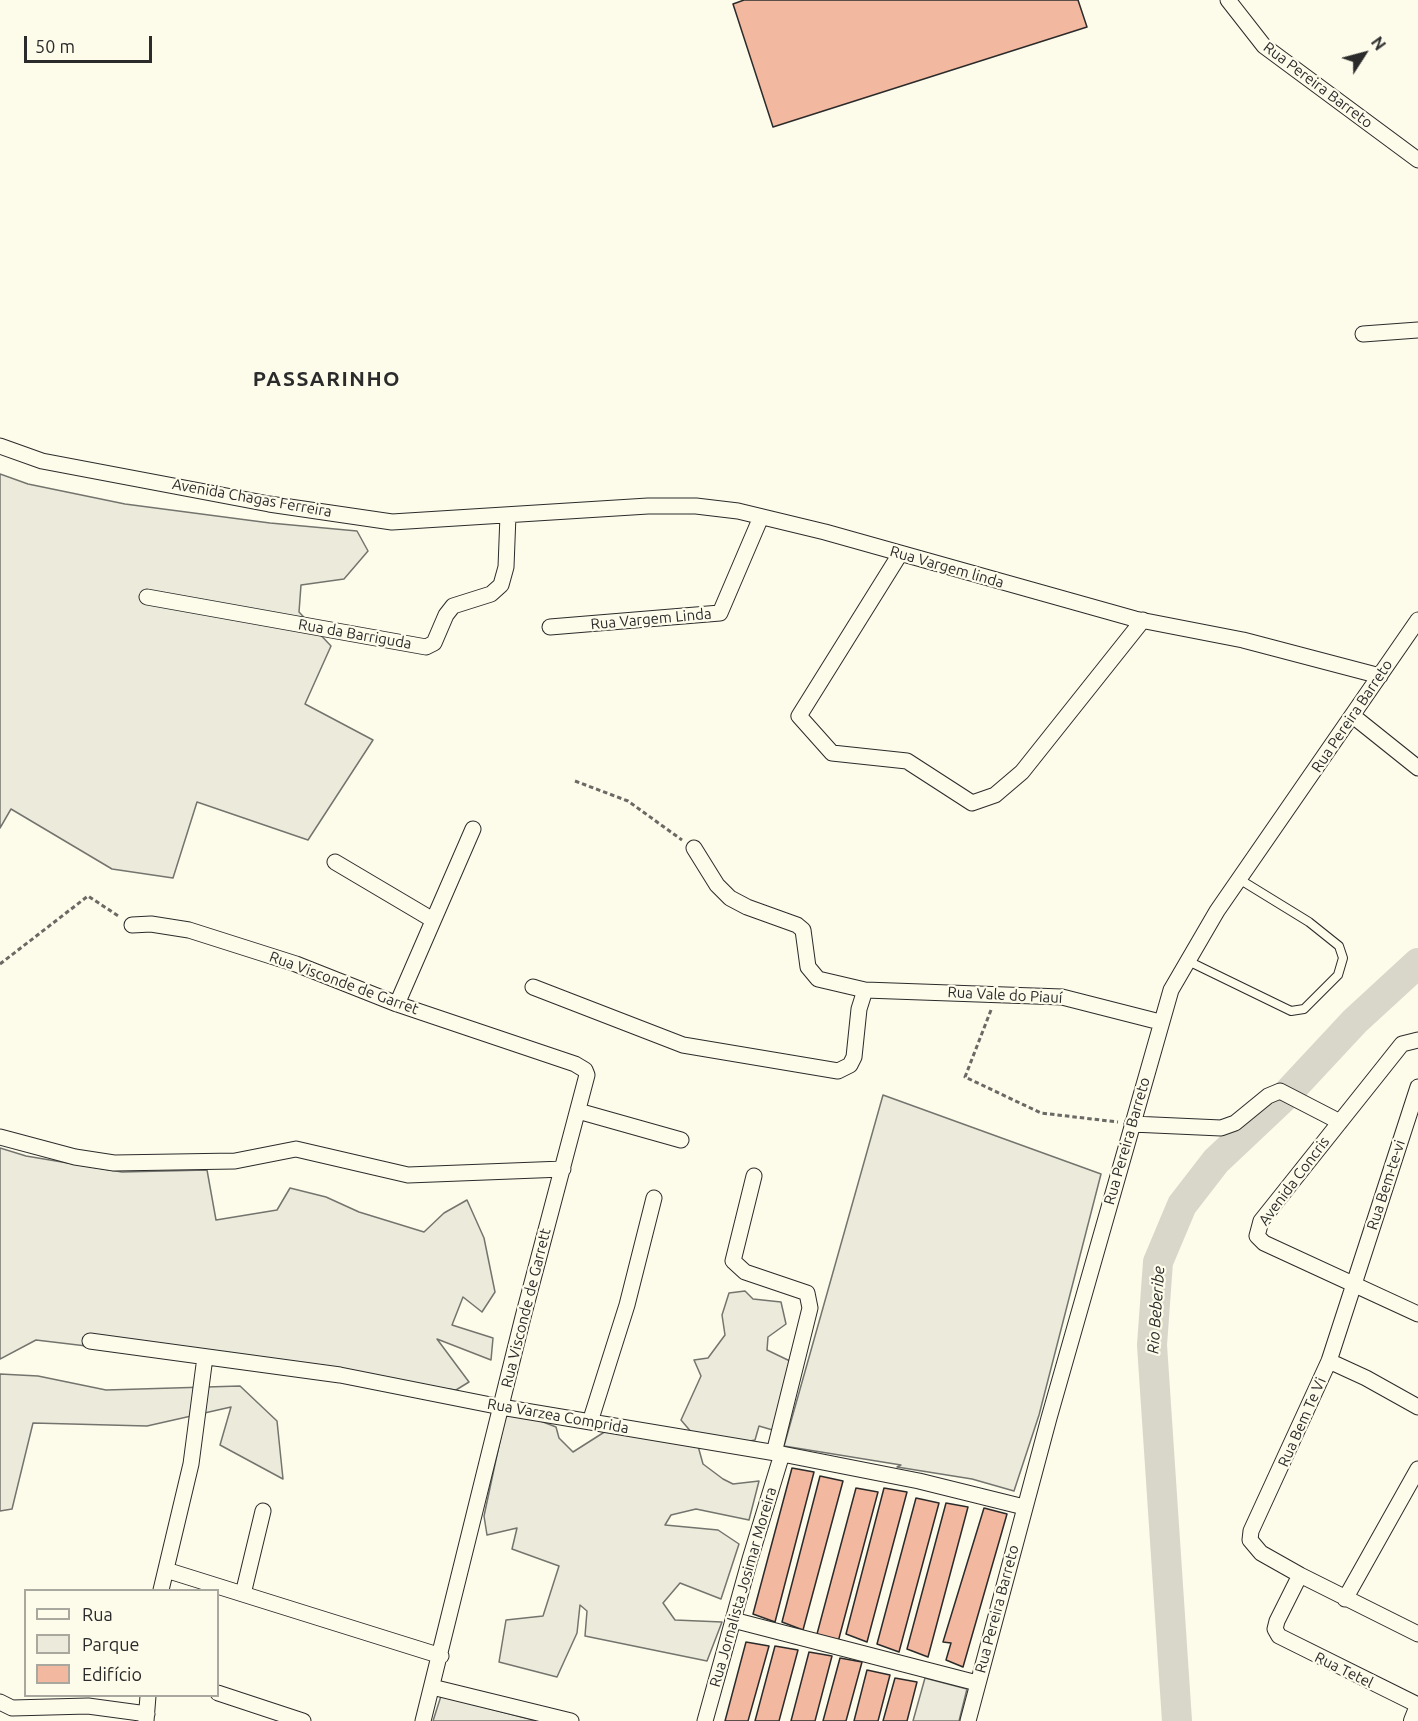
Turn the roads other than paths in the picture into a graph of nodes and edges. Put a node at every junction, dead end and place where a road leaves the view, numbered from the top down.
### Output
1 (1228, 0) edge
2 (1418, 160) edge
3 (1418, 330) edge
4 (1363, 333) dead end
5 (0, 446) edge
6 (508, 515) junction
7 (761, 517) junction
8 (900, 554) junction
9 (147, 597) dead end
10 (1418, 620) edge
11 (1143, 621) junction
12 (550, 627) dead end
13 (1380, 676) junction
14 (1353, 716) junction
15 (1418, 768) edge
16 (473, 829) dead end
17 (694, 848) road end
18 (335, 862) dead end
19 (1239, 879) junction
20 (433, 920) junction
21 (132, 925) road end
22 (1186, 960) junction
23 (533, 987) dead end
24 (865, 990) junction
25 (397, 1004) junction
26 (1160, 1022) junction
27 (1418, 1040) edge
28 (553, 1056) joint
29 (1418, 1087) edge
30 (578, 1111) junction
31 (1340, 1122) junction
32 (1132, 1124) junction
33 (0, 1137) edge
34 (681, 1140) dead end
35 (563, 1169) junction
36 (754, 1176) dead end
37 (654, 1198) dead end
38 (1353, 1284) junction
39 (1418, 1314) edge
40 (90, 1341) dead end
41 (205, 1357) junction
42 (1329, 1361) junction
43 (501, 1407) junction
44 (1418, 1407) edge
45 (590, 1422) junction
46 (778, 1454) junction
47 (1418, 1469) edge
48 (1024, 1507) junction
49 (263, 1511) dead end
50 (166, 1570) junction
51 (1300, 1575) junction
52 (161, 1589) edge
53 (243, 1594) junction
54 (1345, 1599) junction
55 (733, 1620) junction
56 (1418, 1634) edge
57 (441, 1656) junction
58 (977, 1683) junction
59 (432, 1687) junction
60 (219, 1693) edge
61 (148, 1697) edge
62 (0, 1702) edge
63 (1418, 1705) edge
64 (1418, 1711) edge
65 (146, 1718) edge
66 (303, 1721) edge
67 (423, 1721) edge
68 (571, 1721) edge
69 (705, 1721) edge
70 (968, 1721) edge
71 (1414, 1721) edge

1 - 2 street, Rua Pereira Barreto
3 - 4 street
5 - 6 street, Avenida Chagas Ferreira
6 - 7 street, Rua Vargem linda
6 - 9 street, Rua da Barriguda
7 - 8 street, Rua Vargem linda
7 - 12 street, Rua Vargem Linda
8 - 11 street, Rua Vargem linda
8 - 11 street
10 - 13 street, Rua Pereira Barreto
11 - 13 street, Rua Vargem linda
13 - 14 street, Rua Pereira Barreto
14 - 15 street
14 - 19 street, Rua Pereira Barreto
16 - 20 street
17 - 24 street
18 - 20 street
19 - 22 street, Rua Pereira Barreto
19 - 22 lane
20 - 25 street
21 - 25 street, Rua Visconde de Garret
22 - 26 street, Rua Pereira Barreto
23 - 24 street
24 - 26 street, Rua Vale do Piauí
25 - 28 street, Rua Visconde de Garret
26 - 32 street, Rua Pereira Barreto
27 - 31 street, Avenida Concris
28 - 30 street, Rua Visconde de Garrett
29 - 38 street, Rua Bem-te-vi
30 - 34 street
30 - 35 street, Rua Visconde de Garrett
31 - 32 street
31 - 38 street, Avenida Concris
32 - 48 street, Rua Pereira Barreto
33 - 35 street
35 - 43 street, Rua Visconde de Garrett
36 - 46 street, Rua Jornalista Josimar Moreira
37 - 45 street
38 - 39 street, Avenida Concris
38 - 42 street, Rua Bem Te Vi
40 - 41 street, Rua Varzea Comprida
41 - 43 street, Rua Varzea Comprida
41 - 50 street
42 - 44 street
42 - 51 street, Rua Bem Te Vi
43 - 45 street, Rua Varzea Comprida
43 - 57 street, Rua Visconde de Garrett
45 - 46 street, Rua Varzea Comprida
46 - 48 street, Rua Varzea Comprida
46 - 55 street, Rua Jornalista Josimar Moreira
47 - 54 street
48 - 58 street, Rua Pereira Barreto
49 - 53 street
50 - 52 street
50 - 53 street
51 - 54 street
51 - 63 street, Rua Tetel
53 - 57 street
54 - 56 street
55 - 58 street
55 - 69 street, Rua Jornalista Josimar Moreira
57 - 59 street, Rua Visconde de Garrett
58 - 70 street, Rua Pereira Barreto
59 - 67 street, Rua Visconde de Garrett
59 - 68 street
60 - 66 street
61 - 65 street
62 - 65 street
64 - 71 street

